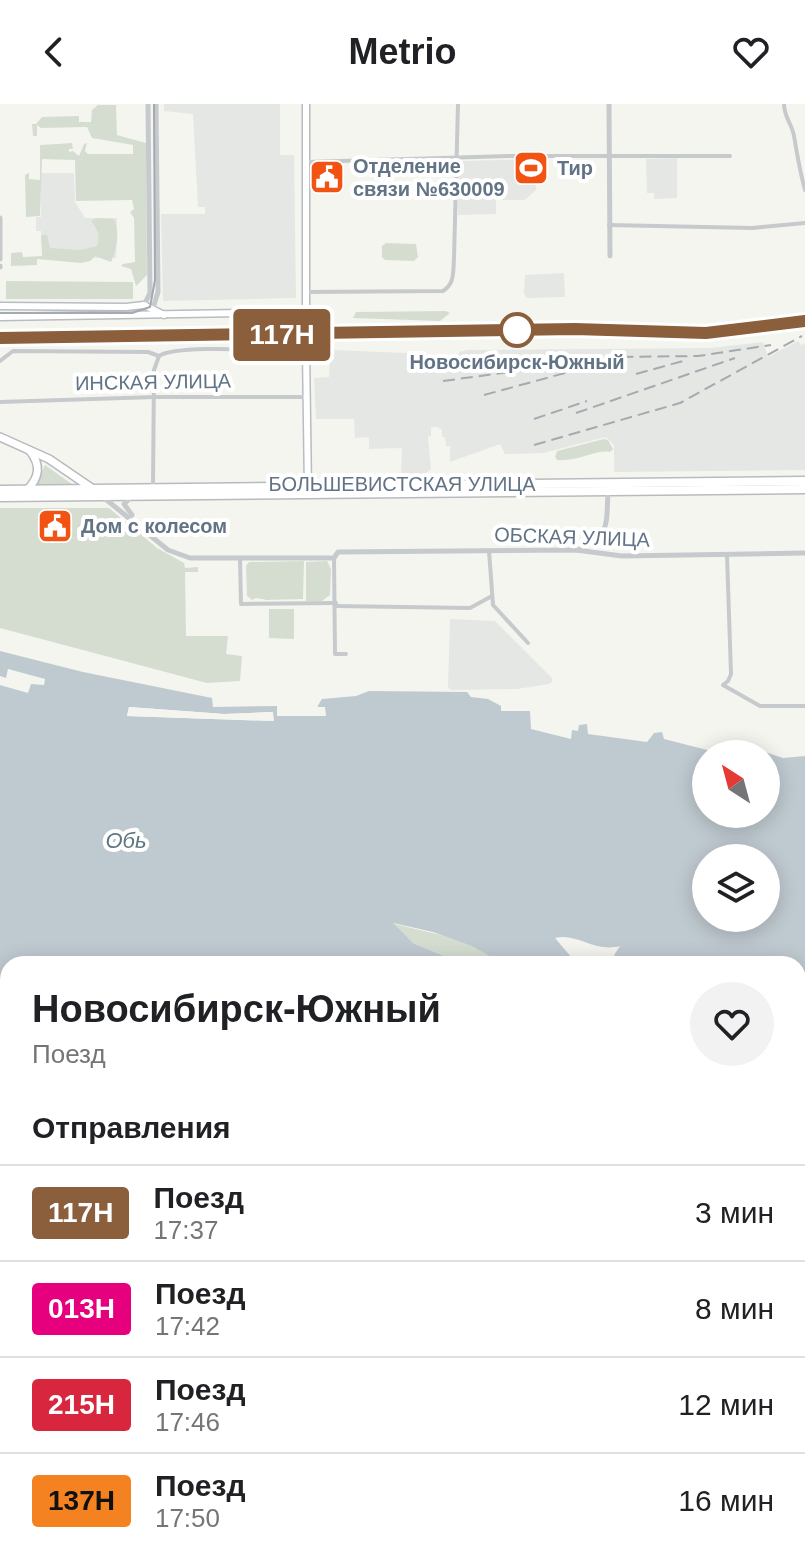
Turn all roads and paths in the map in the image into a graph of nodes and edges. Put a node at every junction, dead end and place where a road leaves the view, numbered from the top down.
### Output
1 (148, 104) edge
2 (156, 104) edge
3 (306, 104) edge
4 (458, 104) edge
5 (609, 104) edge
6 (784, 104) edge
7 (730, 156) dead end
8 (455, 158) junction
9 (609, 158) junction
10 (805, 161) edge
11 (306, 162) junction
12 (798, 164) junction
13 (805, 190) edge
14 (0, 218) edge
15 (805, 223) edge
16 (609, 225) junction
17 (610, 256) dead end
18 (0, 259) edge
19 (306, 292) junction
20 (144, 305) junction
21 (0, 306) edge
22 (153, 308) junction
23 (306, 312) junction
24 (164, 315) junction
25 (0, 317) edge
26 (138, 317) junction
27 (306, 354) junction
28 (159, 356) junction
29 (0, 361) edge
30 (155, 397) junction
31 (307, 397) junction
32 (0, 402) edge
33 (0, 437) edge
34 (29, 449) junction
35 (49, 459) junction
36 (38, 464) junction
37 (805, 481) edge
38 (153, 487) junction
39 (92, 488) junction
40 (308, 489) junction
41 (805, 489) edge
42 (27, 490) junction
43 (608, 491) junction
44 (0, 495) edge
45 (101, 495) junction
46 (135, 495) junction
47 (157, 542) junction
48 (576, 550) junction
49 (489, 551) junction
50 (805, 553) edge
51 (727, 555) junction
52 (334, 558) junction
53 (240, 559) junction
54 (492, 596) junction
55 (336, 605) junction
56 (528, 643) dead end
57 (346, 654) dead end
58 (805, 706) edge

1 - 20 street
2 - 22 street
3 - 11 main road
4 - 8 street
5 - 9 street
6 - 12 street
7 - 9 street
8 - 9 street
8 - 11 street
8 - 19 street
9 - 16 street
10 - 12 street
11 - 19 main road
12 - 13 street
14 - 18 street
15 - 16 street
16 - 17 street
19 - 23 main road
20 - 21 main road
20 - 22 main road
22 - 24 main road
22 - 26 main road
23 - 24 main road
23 - 27 main road, bridge
24 - 26 main road
25 - 26 main road
27 - 28 street
27 - 31 main road
28 - 29 street
28 - 30 street
30 - 31 street, ИНСКАЯ УЛИЦА
30 - 32 street, ИНСКАЯ УЛИЦА
30 - 38 street
31 - 40 main road
33 - 34 main road
34 - 35 main road
34 - 36 main road
35 - 36 main road
35 - 39 main road
36 - 42 main road
37 - 40 highway, БОЛЬШЕВИСТСКАЯ УЛИЦА
38 - 39 highway, БОЛЬШЕВИСТСКАЯ УЛИЦА
38 - 40 highway, БОЛЬШЕВИСТСКАЯ УЛИЦА
39 - 42 highway, БОЛЬШЕВИСТСКАЯ УЛИЦА
39 - 45 main road
40 - 43 highway, БОЛЬШЕВИСТСКАЯ УЛИЦА
40 - 46 highway, БОЛЬШЕВИСТСКАЯ УЛИЦА
41 - 43 highway, БОЛЬШЕВИСТСКАЯ УЛИЦА
42 - 44 highway, БОЛЬШЕВИСТСКАЯ УЛИЦА
43 - 48 street
44 - 45 highway, БОЛЬШЕВИСТСКАЯ УЛИЦА
45 - 46 highway, БОЛЬШЕВИСТСКАЯ УЛИЦА
45 - 47 street
46 - 47 street
47 - 53 street
48 - 49 street, ОБСКАЯ УЛИЦА
48 - 51 street, ОБСКАЯ УЛИЦА
49 - 52 street, ОБСКАЯ УЛИЦА
49 - 54 street
50 - 51 street, ОБСКАЯ УЛИЦА
51 - 58 street
52 - 53 street
52 - 55 street
53 - 55 street
54 - 55 street
54 - 56 street
55 - 57 street

